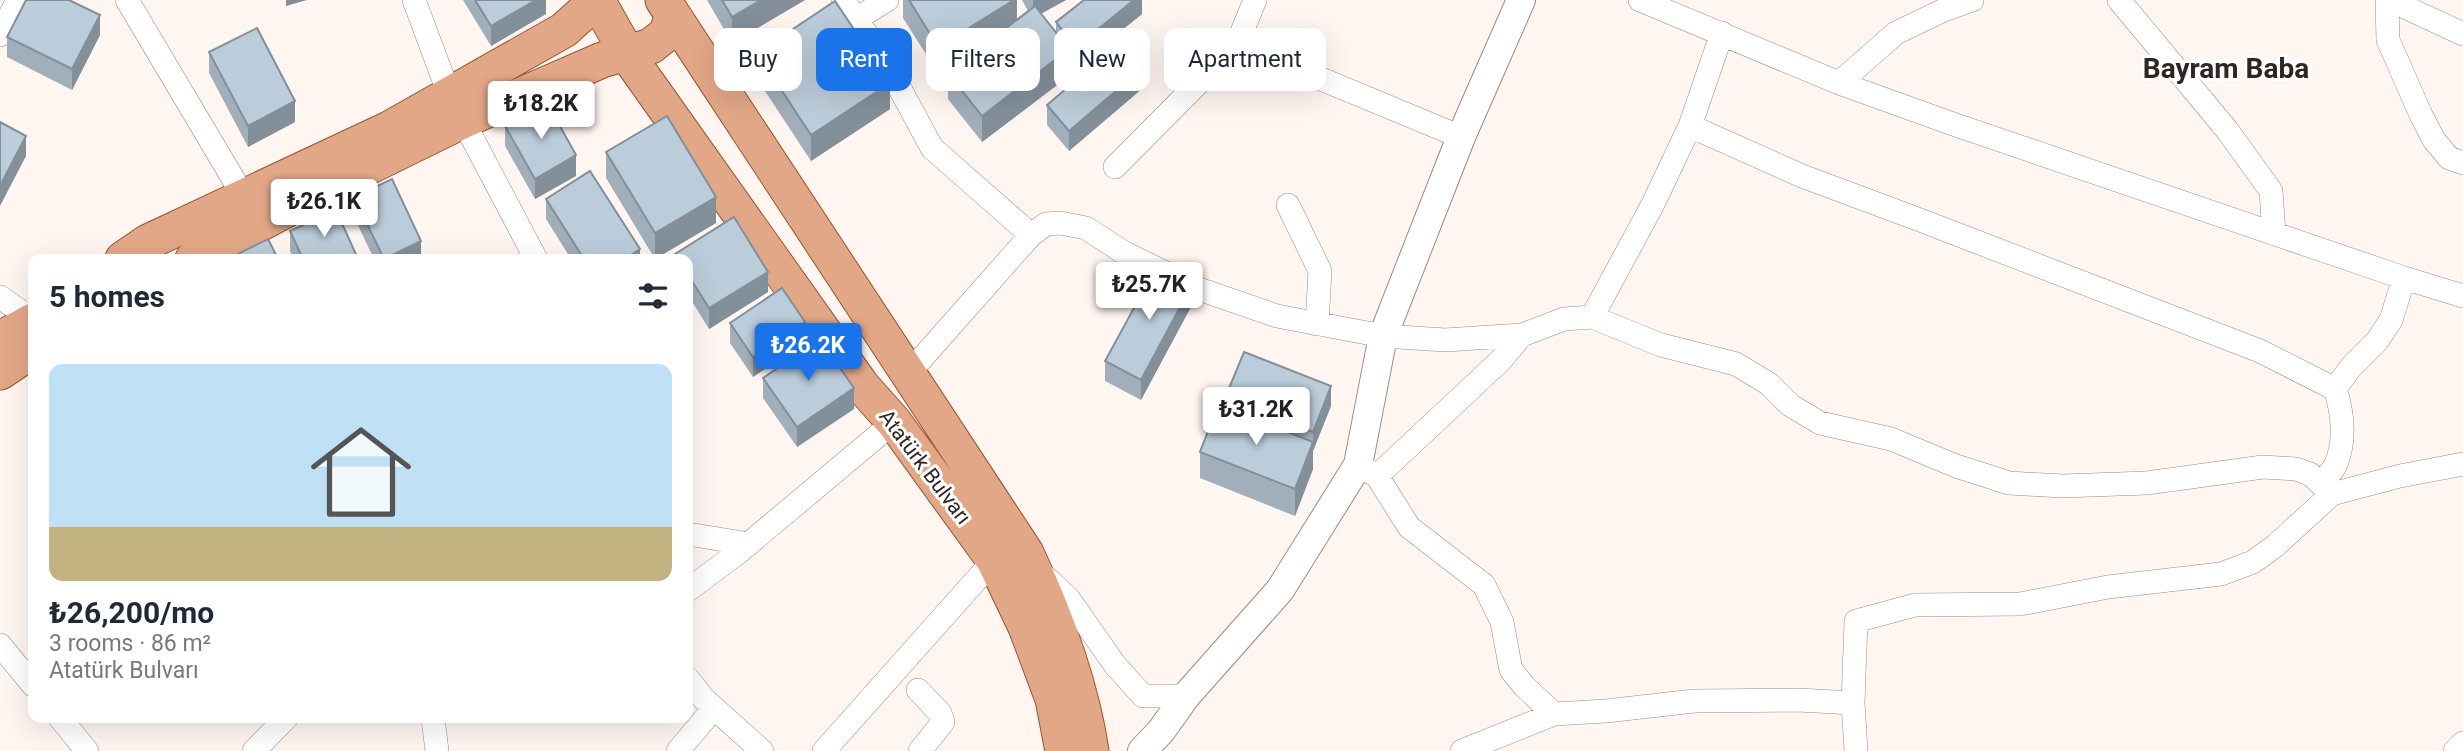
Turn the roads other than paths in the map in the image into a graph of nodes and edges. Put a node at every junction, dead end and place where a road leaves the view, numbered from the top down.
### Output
1 (18, 0) edge
2 (127, 0) edge
3 (414, 0) edge
4 (597, 0) edge
5 (843, 0) edge
6 (887, 0) edge
7 (1255, 0) edge
8 (1521, 0) edge
9 (1640, 0) edge
10 (1972, 0) edge
11 (2119, 0) edge
12 (2389, 0) edge
13 (668, 8) edge
14 (856, 19) junction
15 (1244, 28) edge
16 (1722, 33) junction
17 (2463, 34) edge
18 (0, 35) edge
19 (627, 53) junction
20 (1326, 81) edge
21 (1839, 83) junction
22 (1190, 91) edge
23 (456, 108) junction
24 (1690, 126) junction
25 (1461, 137) junction
26 (2463, 163) edge
27 (1115, 167) dead end
28 (244, 197) junction
29 (1289, 205) dead end
30 (2274, 234) junction
31 (1031, 235) junction
32 (130, 254) edge
33 (202, 254) edge
34 (533, 254) edge
35 (2404, 278) junction
36 (2463, 296) edge
37 (0, 297) edge
38 (28, 317) edge
39 (1592, 317) junction
40 (28, 324) edge
41 (1317, 324) junction
42 (1383, 335) junction
43 (1522, 335) junction
44 (0, 339) edge
45 (28, 353) edge
46 (0, 372) edge
47 (908, 374) junction
48 (2336, 389) junction
49 (894, 422) junction
50 (2463, 464) edge
51 (1368, 470) junction
52 (2326, 488) junction
53 (693, 535) edge
54 (749, 544) junction
55 (994, 560) junction
56 (1031, 564) junction
57 (693, 586) edge
58 (4, 659) edge
59 (28, 681) edge
60 (693, 685) edge
61 (918, 690) dead end
62 (1186, 696) junction
63 (1853, 703) junction
64 (714, 708) junction
65 (1554, 714) junction
66 (64, 723) edge
67 (281, 723) edge
68 (434, 723) edge
69 (2463, 743) edge
70 (87, 751) edge
71 (254, 751) edge
72 (437, 751) edge
73 (678, 751) edge
74 (762, 751) edge
75 (824, 751) edge
76 (920, 751) edge
77 (1063, 751) edge
78 (1091, 751) edge
79 (1142, 751) edge
80 (1462, 751) edge
81 (1856, 751) edge
82 (2455, 751) edge

1 - 18 street
2 - 28 street
3 - 23 street
4 - 19 main road, Atatürk Bulvarı
4 - 23 main road
5 - 14 street
6 - 14 street
7 - 15 street
8 - 25 street
9 - 16 street
10 - 21 street
11 - 30 street
12 - 17 street
12 - 26 street
13 - 19 main road
13 - 47 main road, Atatürk Bulvarı
14 - 31 street
16 - 21 street
16 - 24 street
19 - 23 main road
19 - 49 main road, Atatürk Bulvarı
20 - 25 street
21 - 30 street
22 - 27 street
23 - 28 main road
23 - 33 main road
23 - 34 street
24 - 39 street
24 - 48 street
25 - 42 street
28 - 32 main road
29 - 41 street
30 - 35 street
31 - 41 street
31 - 47 street
35 - 36 street
35 - 48 street
37 - 38 street
39 - 43 street
39 - 52 street
40 - 44 main road
41 - 42 street
42 - 43 street
42 - 51 street
43 - 51 street
45 - 46 main road
47 - 56 main road, Atatürk Bulvarı
48 - 52 street
49 - 54 street
49 - 55 main road, Atatürk Bulvarı
50 - 52 street
51 - 62 street
51 - 65 street
52 - 63 street
53 - 54 street
54 - 57 street
55 - 75 street
55 - 77 main road, Atatürk Bulvarı
56 - 62 street
56 - 78 main road, Atatürk Bulvarı
58 - 59 street
60 - 64 street
61 - 76 street
62 - 79 street
63 - 65 street
63 - 81 street
64 - 73 street
64 - 74 street
65 - 80 street
66 - 70 street
67 - 71 street
68 - 72 street
69 - 82 street

